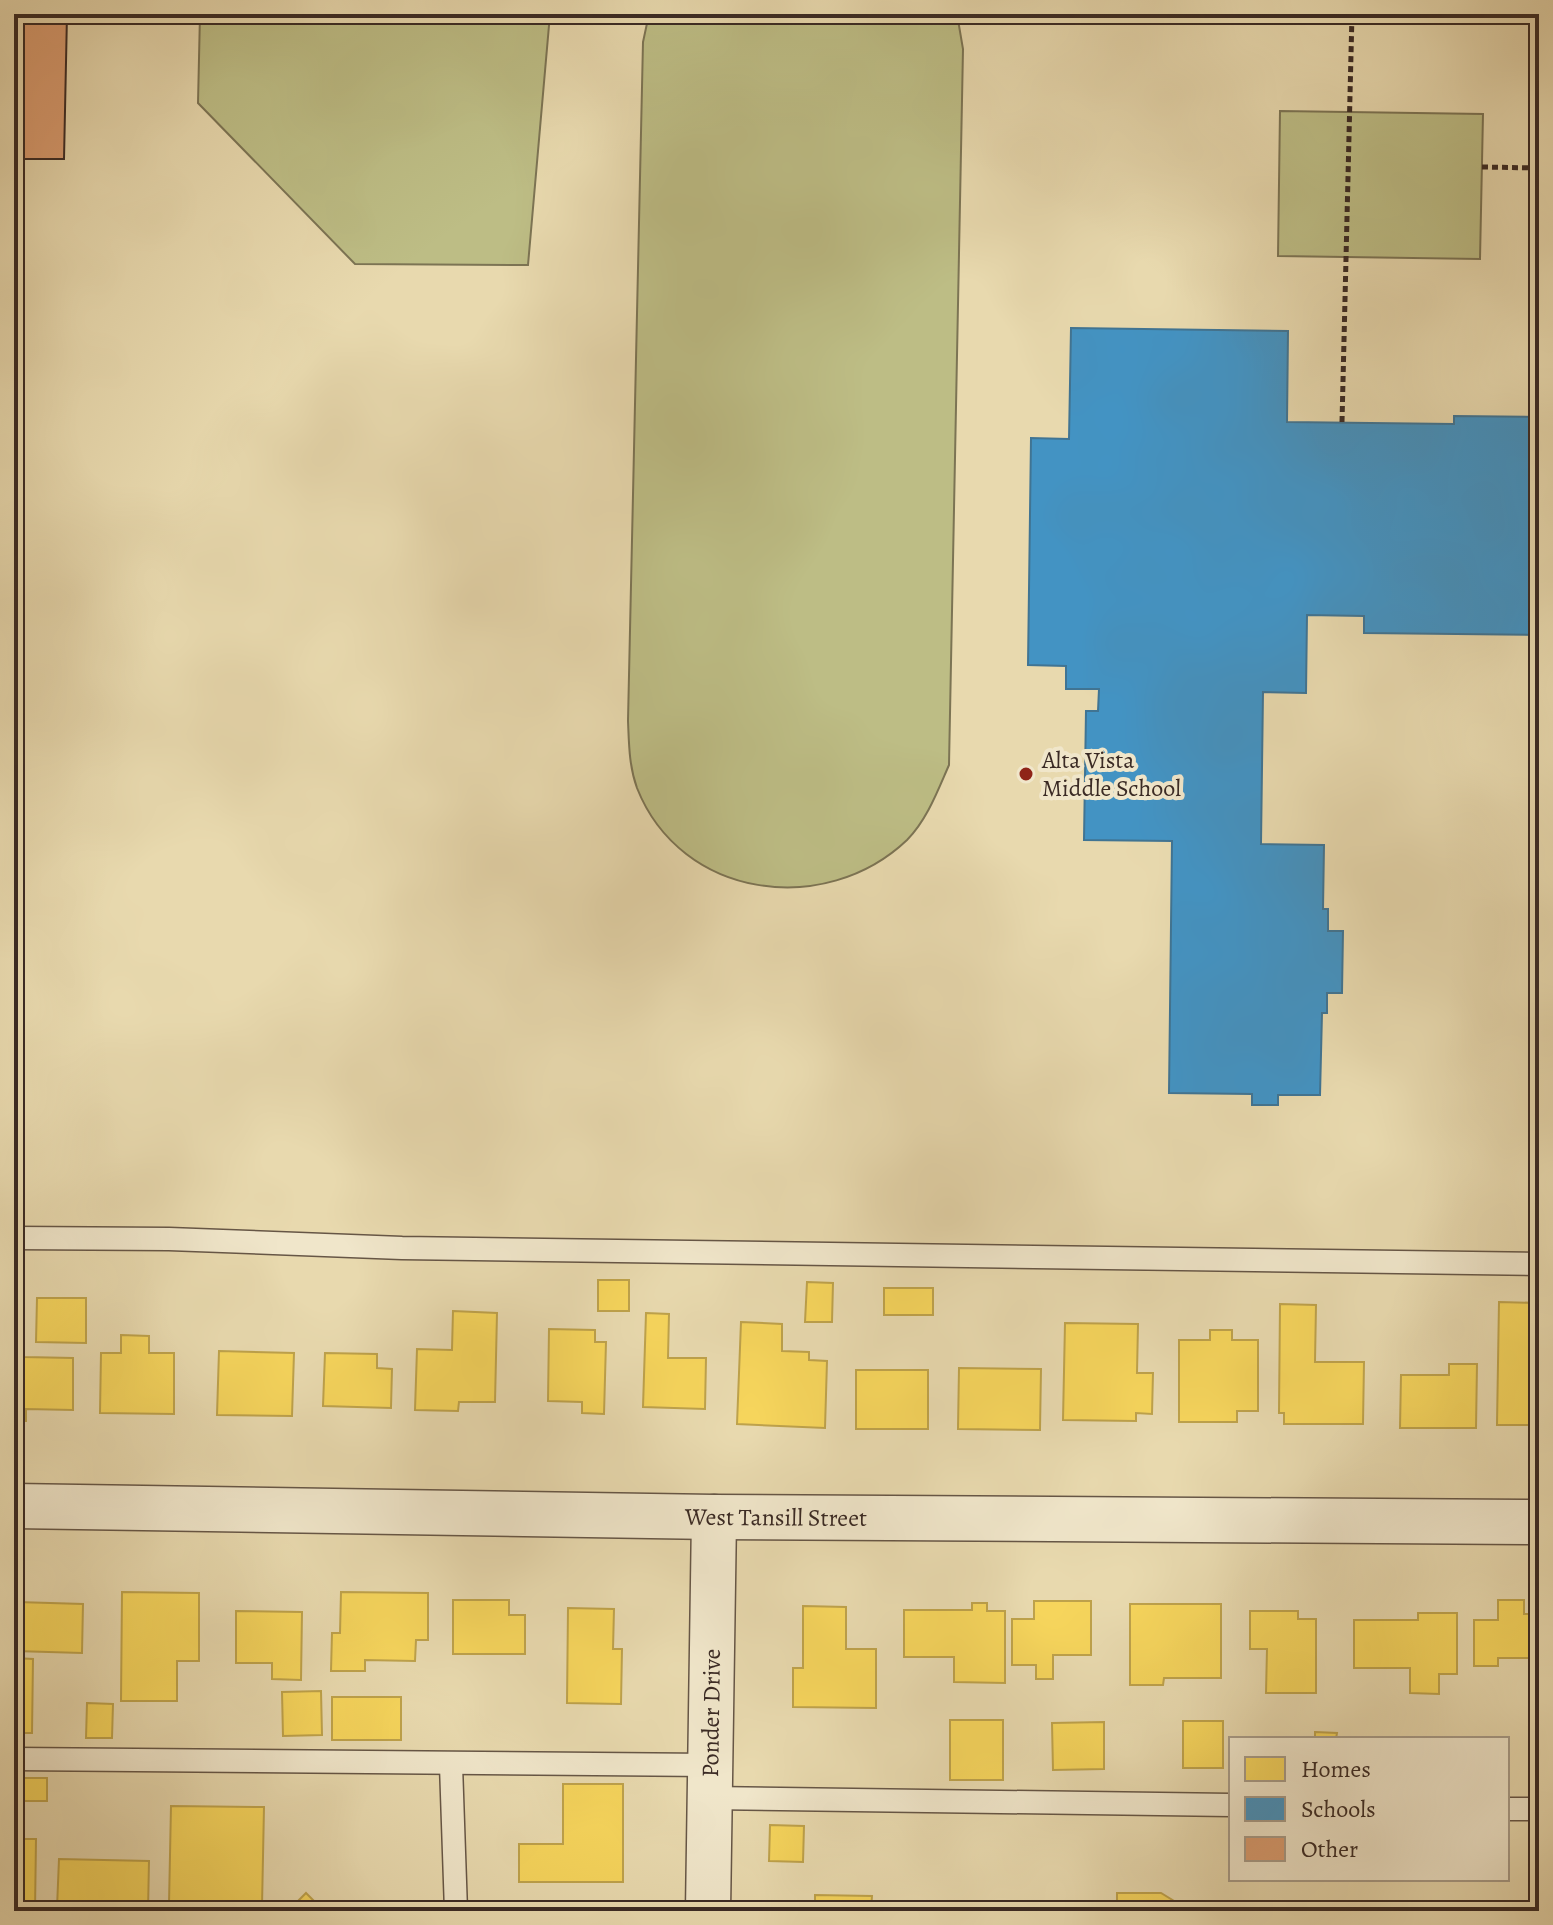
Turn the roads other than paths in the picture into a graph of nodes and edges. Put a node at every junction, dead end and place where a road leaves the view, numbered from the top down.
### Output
1 (14, 1238) edge
2 (1539, 1264) edge
3 (14, 1506) edge
4 (714, 1517) junction
5 (1539, 1522) edge
6 (14, 1759) edge
7 (451, 1765) junction
8 (710, 1782) junction
9 (1229, 1805) edge
10 (1509, 1809) edge
11 (1539, 1809) edge
12 (456, 1911) edge
13 (708, 1911) edge

1 - 2 lane
3 - 4 street, West Tansill Street
4 - 5 street, West Tansill Street
4 - 8 street, Ponder Drive
6 - 7 lane
7 - 8 lane
7 - 12 lane
8 - 9 lane
8 - 13 street, Ponder Drive
10 - 11 lane

